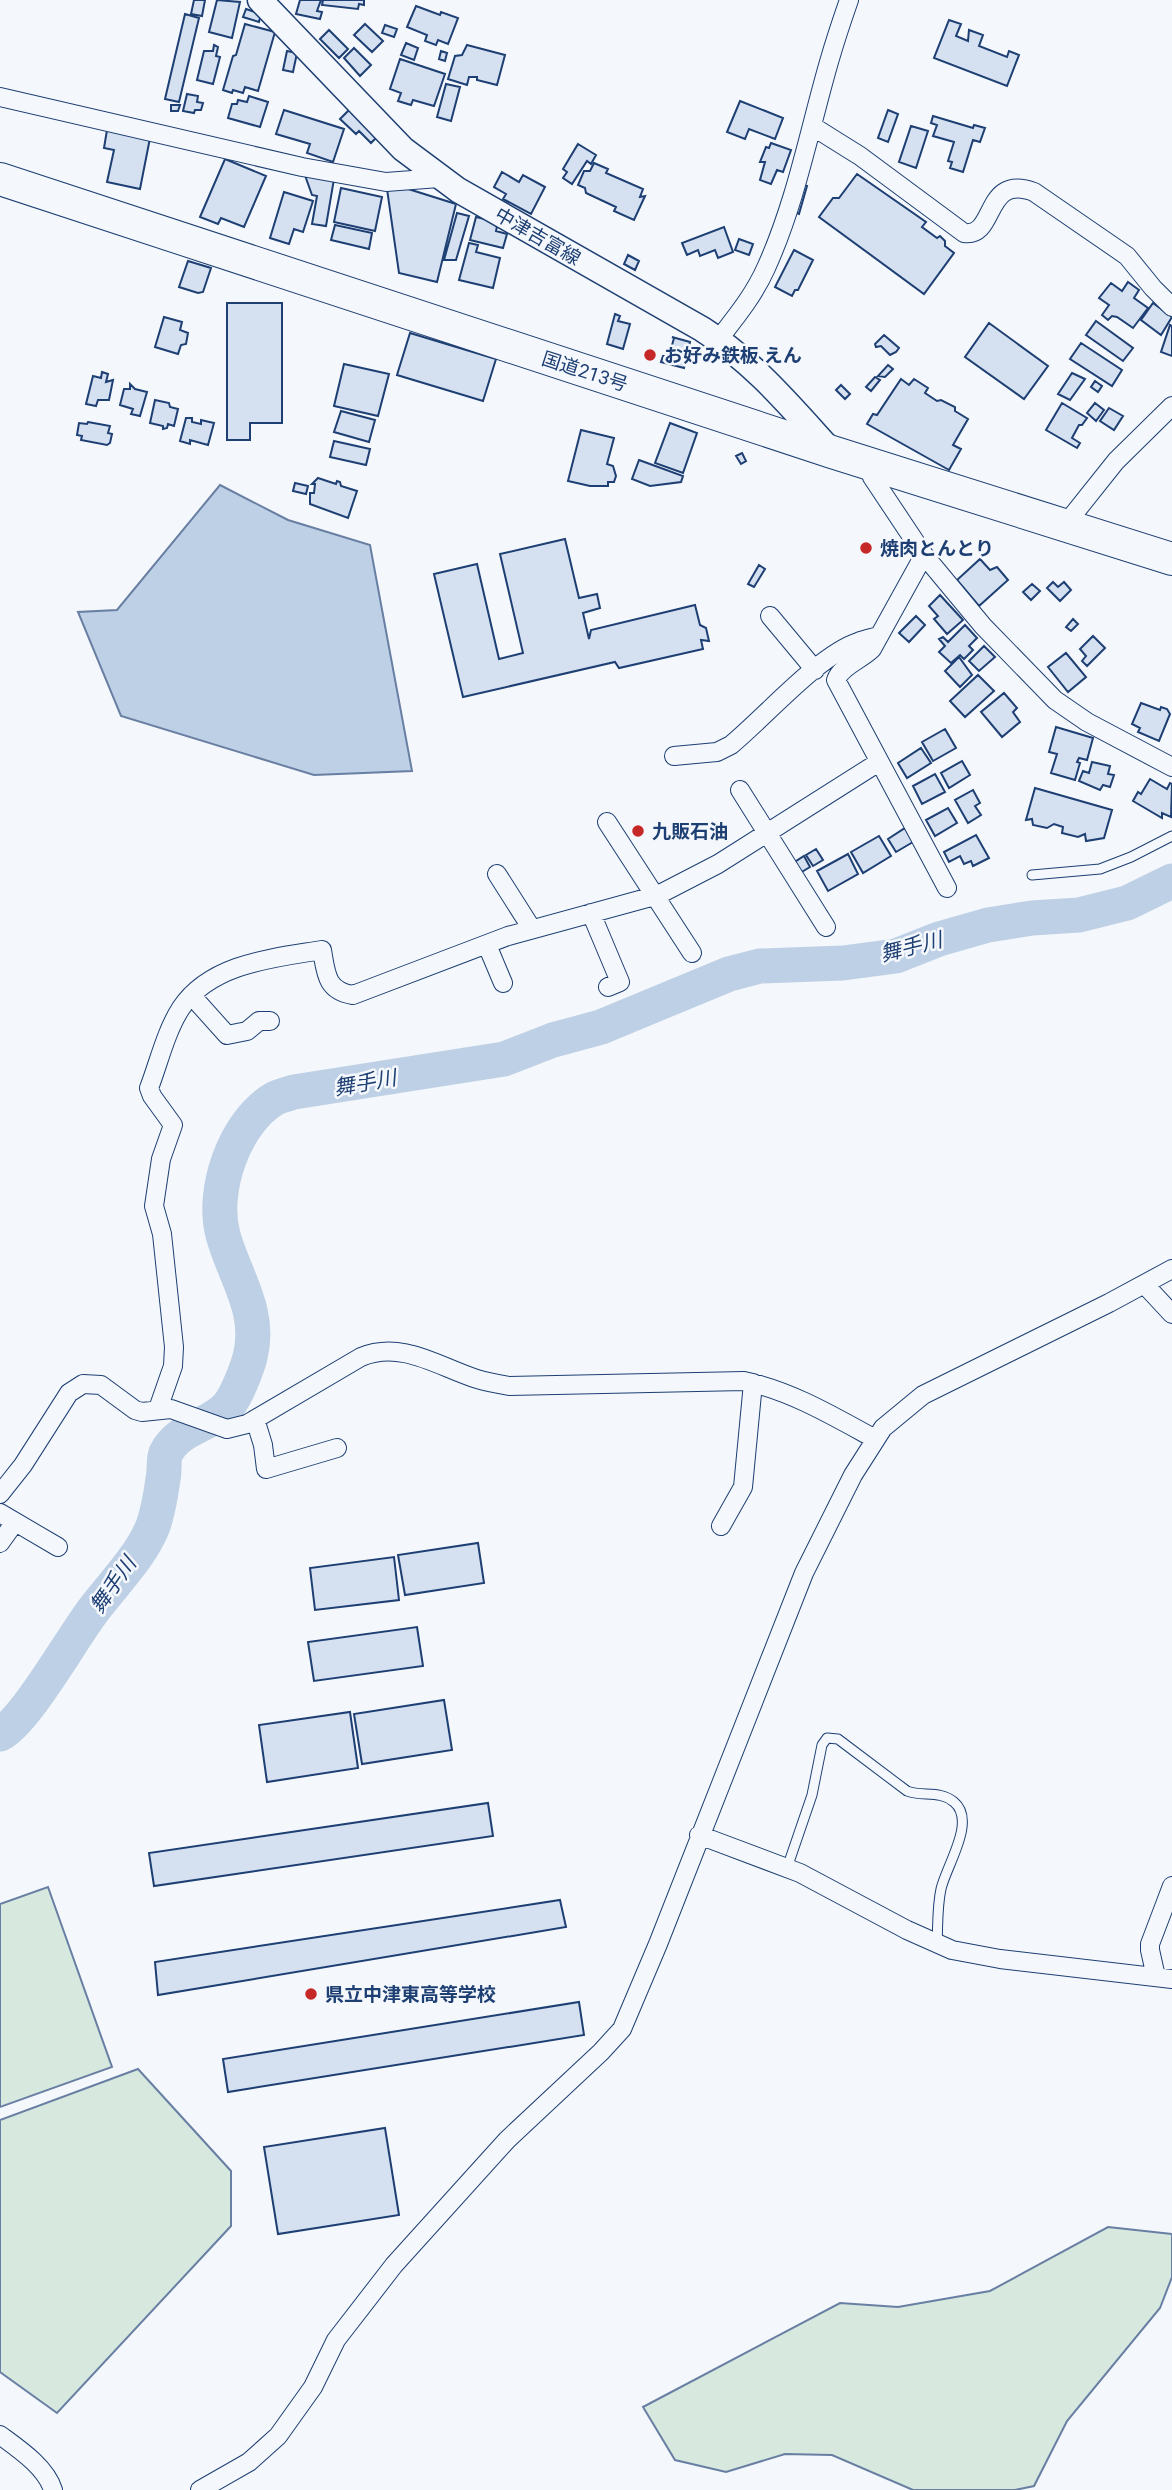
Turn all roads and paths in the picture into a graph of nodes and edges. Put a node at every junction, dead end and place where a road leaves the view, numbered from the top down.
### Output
1 (260, 0) edge
2 (849, 0) edge
3 (0, 97) edge
4 (812, 126) junction
5 (439, 178) junction
6 (0, 180) edge
7 (1172, 307) edge
8 (718, 340) junction
9 (1172, 406) edge
10 (832, 453) junction
11 (870, 464) junction
12 (1065, 526) junction
13 (924, 555) junction
14 (1172, 559) edge
15 (770, 616) dead end
16 (879, 636) junction
17 (815, 670) junction
18 (674, 756) dead end
19 (879, 762) junction
20 (1172, 767) edge
21 (740, 790) dead end
22 (607, 822) dead end
23 (767, 834) junction
24 (1172, 836) edge
25 (497, 874) dead end
26 (1032, 875) dead end
27 (947, 888) dead end
28 (655, 896) junction
29 (591, 914) junction
30 (826, 927) dead end
31 (532, 929) junction
32 (487, 945) junction
33 (692, 953) dead end
34 (503, 983) dead end
35 (608, 987) dead end
36 (192, 996) junction
37 (270, 1021) dead end
38 (1172, 1269) edge
39 (1144, 1285) junction
40 (1172, 1314) edge
41 (753, 1383) junction
42 (158, 1409) junction
43 (255, 1419) junction
44 (875, 1439) junction
45 (337, 1448) dead end
46 (0, 1494) edge
47 (8, 1517) edge
48 (720, 1527) dead end
49 (0, 1543) edge
50 (58, 1547) dead end
51 (699, 1835) junction
52 (787, 1868) junction
53 (1172, 1886) edge
54 (937, 1944) junction
55 (1164, 1978) edge
56 (0, 2435) edge
57 (53, 2490) edge
58 (200, 2490) edge

1 - 5 main road, 中津吉富線
2 - 4 street
3 - 5 street
4 - 7 street
4 - 8 street
5 - 8 main road, 中津吉富線
6 - 10 highway, 国道213号
8 - 10 main road, 中津吉富線
9 - 12 street
10 - 11 highway, 国道213号
11 - 12 highway, 国道213号
11 - 13 street
12 - 14 highway, 国道213号
13 - 16 street
13 - 20 street
15 - 17 street
16 - 17 street
16 - 19 street
17 - 18 street
19 - 23 street
19 - 27 street
21 - 23 street
22 - 28 street
23 - 28 street
23 - 30 street
24 - 26 lane
25 - 31 street
28 - 29 street
28 - 33 street
29 - 31 street
29 - 35 street
31 - 32 street
32 - 34 street
32 - 36 street
36 - 37 street
36 - 42 street
38 - 39 street
39 - 40 street
39 - 44 street
41 - 43 street
41 - 44 street
41 - 48 street
42 - 43 street
42 - 46 street
43 - 45 street
44 - 51 street
47 - 49 street
47 - 50 street
51 - 52 street
51 - 58 street
52 - 54 street
52 - 54 lane
53 - 55 street
54 - 55 street
56 - 57 street

